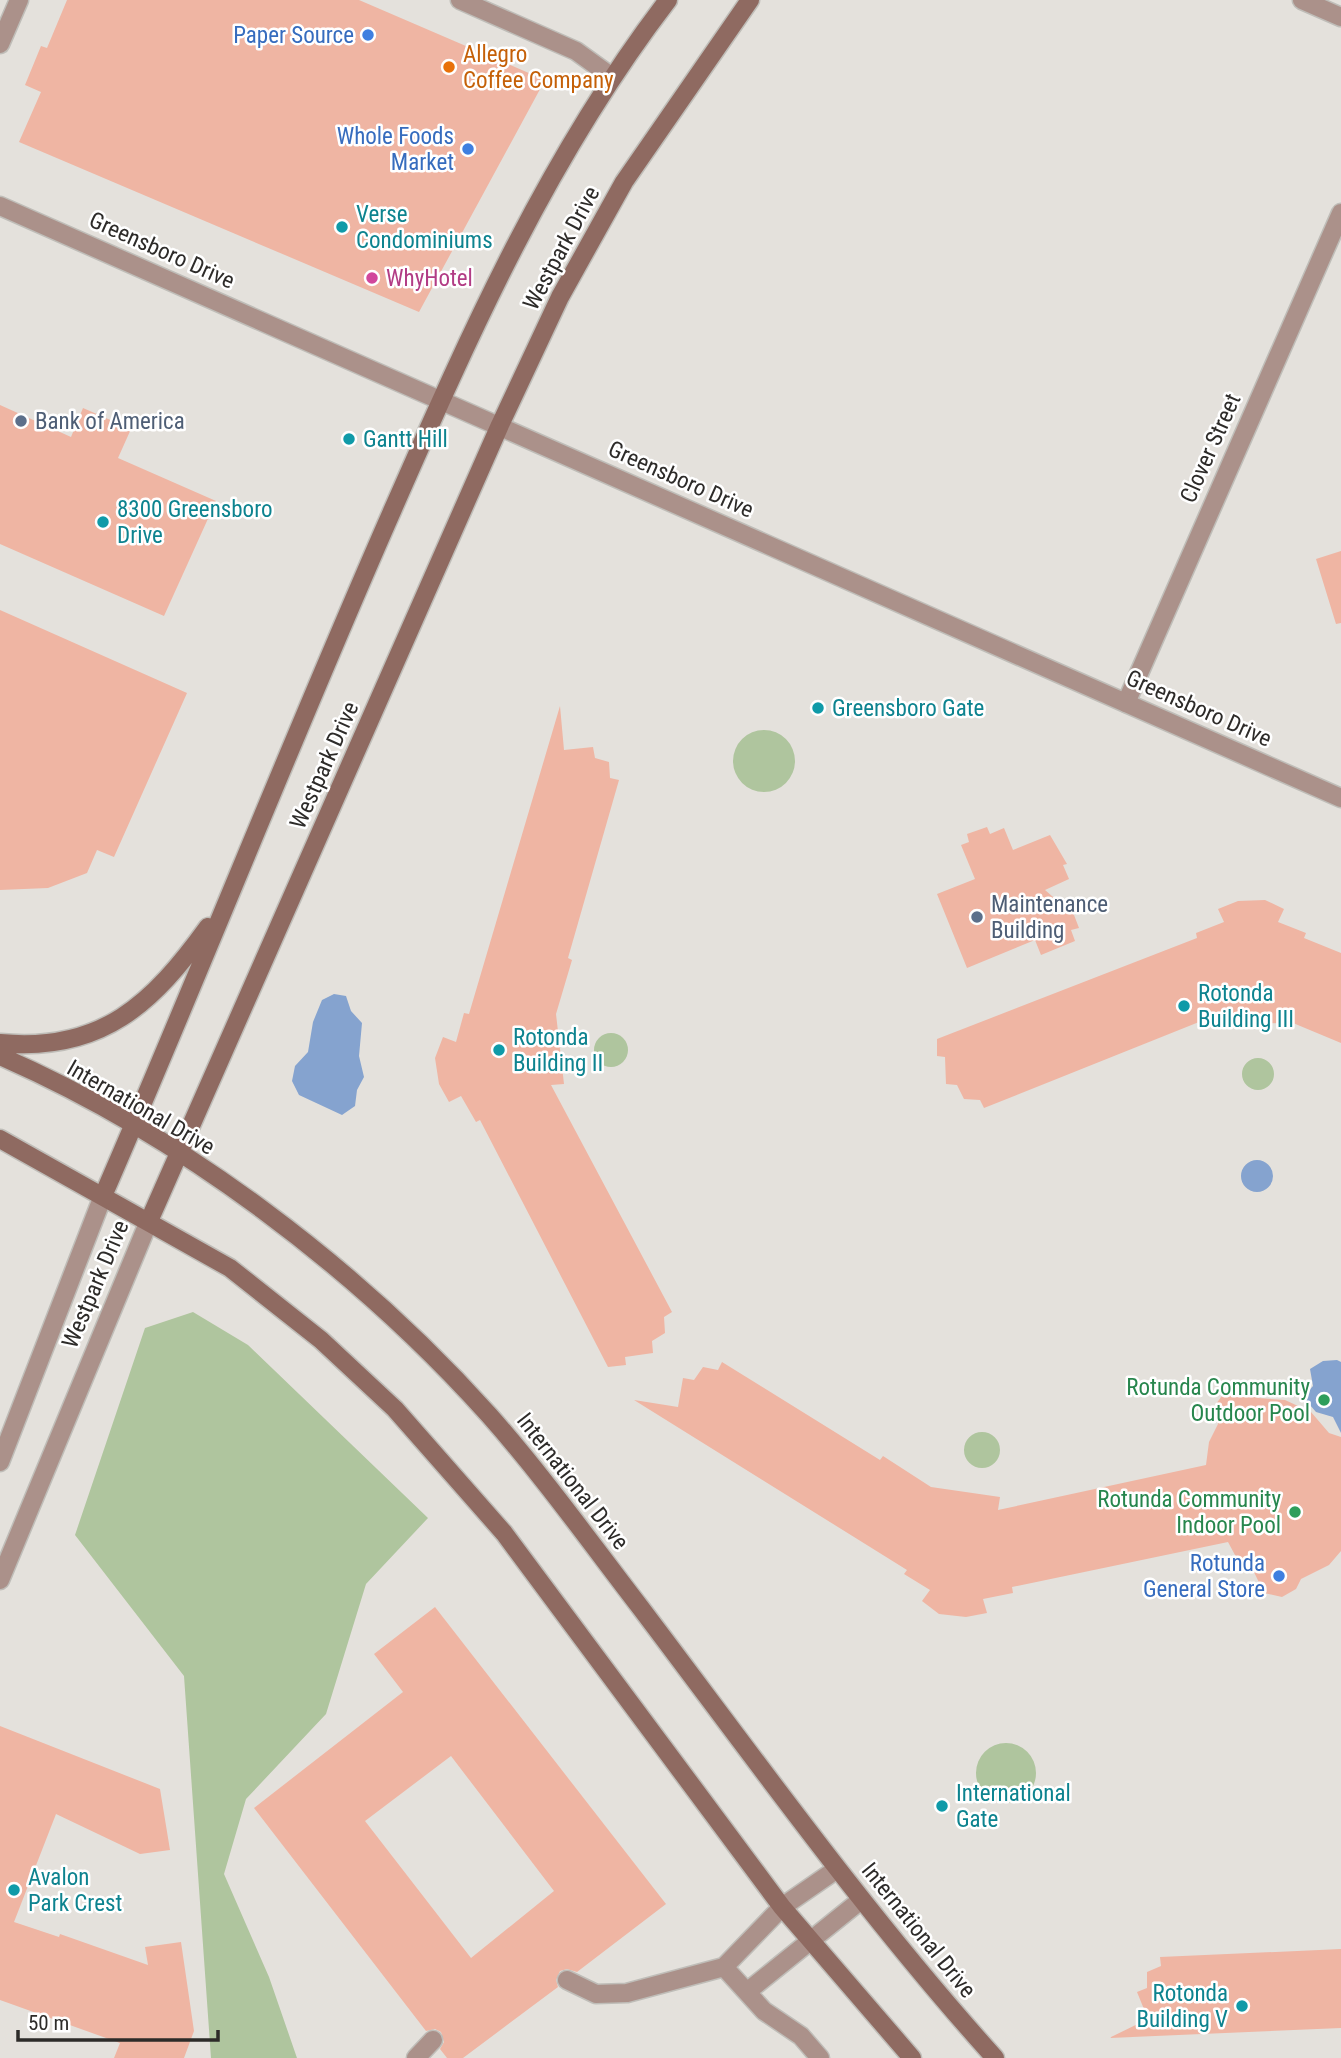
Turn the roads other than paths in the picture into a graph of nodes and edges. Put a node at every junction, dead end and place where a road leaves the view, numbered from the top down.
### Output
1 (19, 0) edge
2 (460, 0) edge
3 (668, 0) edge
4 (750, 0) edge
5 (1302, 0) edge
6 (1341, 17) edge
7 (0, 44) edge
8 (612, 77) junction
9 (0, 206) edge
10 (1341, 213) edge
11 (441, 399) junction
12 (500, 425) junction
13 (1126, 703) junction
14 (1341, 798) edge
15 (224, 905) junction
16 (0, 1043) edge
17 (0, 1056) edge
18 (133, 1126) junction
19 (0, 1139) edge
20 (180, 1154) junction
21 (103, 1196) junction
22 (149, 1221) junction
23 (0, 1462) edge
24 (0, 1580) edge
25 (837, 1869) junction
26 (861, 1900) junction
27 (782, 1906) junction
28 (812, 1941) junction
29 (724, 1967) junction
30 (568, 1980) dead end
31 (748, 1991) junction
32 (433, 2040) dead end
33 (416, 2058) edge
34 (820, 2058) edge
35 (912, 2058) edge
36 (995, 2058) edge

1 - 7 street
2 - 8 street
3 - 8 main road, Westpark Drive
4 - 12 main road, Westpark Drive
5 - 6 street
8 - 11 main road, Westpark Drive
9 - 11 street, Greensboro Drive
10 - 13 street, Clover Street
11 - 12 street, Greensboro Drive
11 - 15 main road, Westpark Drive
12 - 13 street, Greensboro Drive
12 - 20 main road, Westpark Drive
13 - 14 street, Greensboro Drive
15 - 16 main road
15 - 18 main road, Westpark Drive
17 - 18 main road, International Drive
18 - 20 main road, International Drive
18 - 21 main road, Westpark Drive
19 - 21 main road
20 - 22 main road, Westpark Drive
20 - 25 main road, International Drive
21 - 22 main road
21 - 23 street, Westpark Drive
22 - 24 street, Westpark Drive
22 - 27 main road
25 - 26 main road, International Drive
25 - 27 street
26 - 28 street
26 - 36 main road, International Drive
27 - 28 main road
27 - 29 street
28 - 31 street
28 - 35 main road
29 - 30 street
29 - 31 street
31 - 34 street
32 - 33 street

